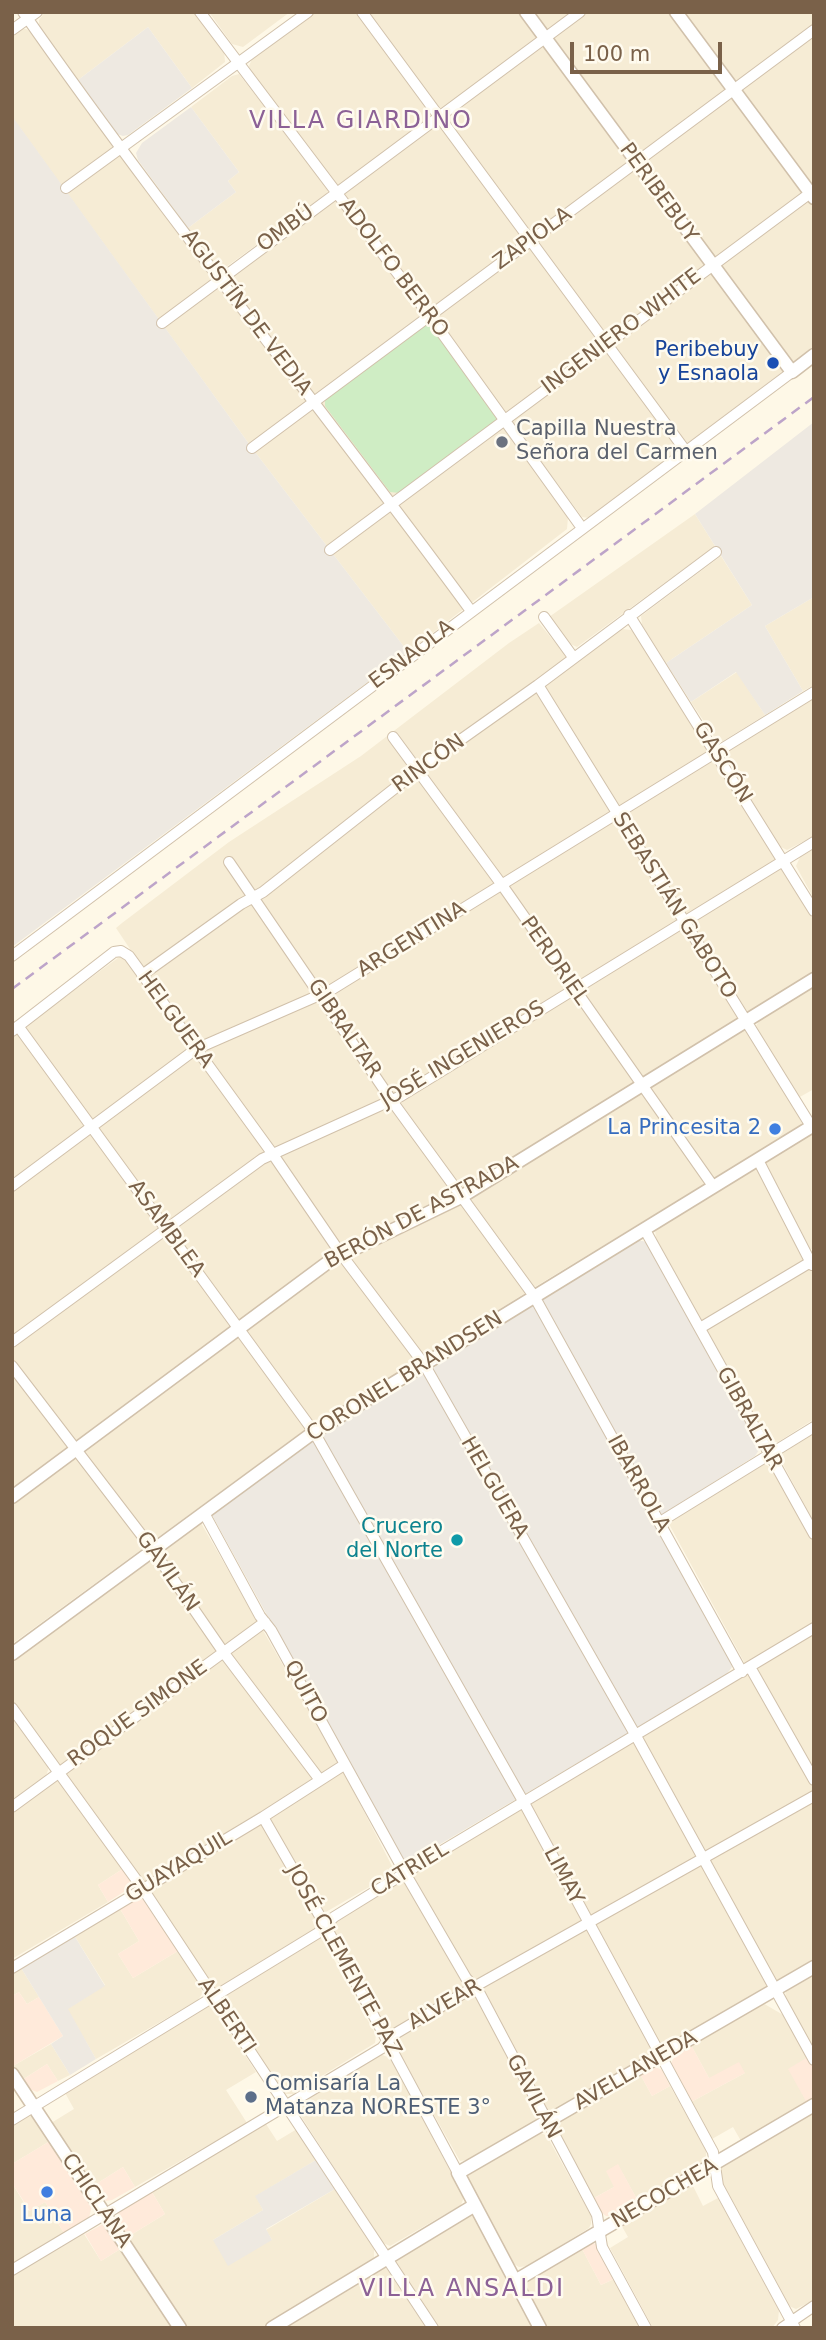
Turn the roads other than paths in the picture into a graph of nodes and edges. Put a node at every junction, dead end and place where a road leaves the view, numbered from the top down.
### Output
1 (200, 12) edge
2 (308, 12) edge
3 (362, 12) edge
4 (526, 12) edge
5 (580, 12) edge
6 (676, 12) edge
7 (29, 14) edge
8 (12, 30) edge
9 (814, 30) edge
10 (545, 38) junction
11 (238, 64) junction
12 (735, 89) junction
13 (438, 117) junction
14 (121, 147) junction
15 (636, 162) junction
16 (66, 188) dead end
17 (337, 192) junction
18 (812, 194) edge
19 (530, 241) junction
20 (712, 265) junction
21 (219, 279) junction
22 (429, 315) junction
23 (162, 323) dead end
24 (606, 343) junction
25 (814, 355) edge
26 (792, 372) junction
27 (313, 402) junction
28 (504, 419) junction
29 (252, 448) dead end
30 (685, 450) junction
31 (392, 503) junction
32 (582, 528) junction
33 (330, 550) dead end
34 (716, 552) dead end
35 (471, 611) junction
36 (629, 615) junction
37 (544, 617) dead end
38 (573, 657) junction
39 (538, 685) junction
40 (814, 692) edge
41 (393, 737) dead end
42 (716, 752) junction
43 (418, 770) junction
44 (616, 813) junction
45 (814, 842) edge
46 (783, 860) junction
47 (229, 862) dead end
48 (502, 885) junction
49 (253, 897) junction
50 (814, 911) edge
51 (685, 922) junction
52 (12, 956) edge
53 (142, 975) junction
54 (814, 979) edge
55 (573, 989) junction
56 (321, 995) junction
57 (745, 1021) junction
58 (15, 1029) edge
59 (197, 1049) junction
60 (642, 1086) junction
61 (392, 1101) junction
62 (813, 1125) edge
63 (92, 1127) junction
64 (272, 1153) junction
65 (758, 1160) junction
66 (12, 1186) edge
67 (713, 1186) junction
68 (461, 1197) junction
69 (165, 1228) junction
70 (645, 1230) junction
71 (341, 1254) junction
72 (813, 1263) edge
73 (534, 1296) junction
74 (700, 1328) junction
75 (238, 1329) junction
76 (12, 1342) edge
77 (424, 1364) junction
78 (12, 1366) edge
79 (814, 1427) edge
80 (314, 1432) junction
81 (76, 1448) junction
82 (768, 1453) junction
83 (12, 1497) edge
84 (204, 1513) junction
85 (660, 1522) junction
86 (814, 1534) edge
87 (153, 1550) junction
88 (265, 1622) junction
89 (814, 1628) edge
90 (224, 1653) junction
91 (12, 1654) edge
92 (746, 1669) junction
93 (12, 1708) edge
94 (636, 1736) junction
95 (344, 1765) junction
96 (59, 1771) junction
97 (320, 1780) junction
98 (814, 1780) edge
99 (814, 1796) edge
100 (523, 1801) junction
101 (12, 1807) edge
102 (263, 1817) junction
103 (702, 1858) junction
104 (405, 1873) junction
105 (143, 1889) junction
106 (589, 1923) junction
107 (325, 1926) junction
108 (814, 1967) edge
109 (12, 1968) edge
110 (474, 1987) junction
111 (774, 1990) junction
112 (214, 1998) junction
113 (387, 2042) junction
114 (661, 2057) junction
115 (814, 2060) edge
116 (12, 2074) edge
117 (814, 2105) edge
118 (33, 2107) junction
119 (287, 2107) junction
120 (12, 2120) edge
121 (546, 2123) junction
122 (715, 2165) junction
123 (457, 2173) junction
124 (474, 2205) junction
125 (106, 2214) junction
126 (600, 2232) junction
127 (387, 2258) junction
128 (12, 2270) edge
129 (515, 2281) junction
130 (814, 2306) edge
131 (793, 2324) edge
132 (180, 2328) edge
133 (272, 2328) edge
134 (433, 2328) edge
135 (540, 2328) edge
136 (646, 2328) edge
137 (782, 2328) edge

1 - 11 street, ADOLFO BERRO
2 - 11 street
3 - 13 street
4 - 10 street, PERIBEBUY
5 - 10 street, OMBÚ
6 - 12 street
7 - 8 street
7 - 14 street, AGUSTÍN DE VEDIA
9 - 12 street, ZAPIOLA
10 - 13 street, OMBÚ
10 - 15 street, PERIBEBUY
11 - 14 street
11 - 17 street, ADOLFO BERRO
12 - 15 street, ZAPIOLA
12 - 18 street
13 - 17 street, OMBÚ
13 - 19 street
14 - 16 street
14 - 21 street, AGUSTÍN DE VEDIA
15 - 19 street, ZAPIOLA
15 - 20 street, PERIBEBUY
17 - 21 street, OMBÚ
17 - 22 street, ADOLFO BERRO
18 - 20 street, INGENIERO WHITE
19 - 22 street, ZAPIOLA
19 - 24 street
20 - 24 street, INGENIERO WHITE
20 - 26 street, PERIBEBUY
21 - 23 street, OMBÚ
21 - 27 street, AGUSTÍN DE VEDIA
22 - 27 street, ZAPIOLA
22 - 28 street, ADOLFO BERRO
24 - 28 street, INGENIERO WHITE
24 - 30 street
25 - 26 street, ESNAOLA
26 - 30 street, ESNAOLA
27 - 29 street, ZAPIOLA
27 - 31 street, AGUSTÍN DE VEDIA
28 - 31 street, INGENIERO WHITE
28 - 32 street, ADOLFO BERRO
30 - 32 street, ESNAOLA
31 - 33 street, INGENIERO WHITE
31 - 35 street, AGUSTÍN DE VEDIA
32 - 35 street, ESNAOLA
34 - 36 street, RINCÓN
35 - 52 street, ESNAOLA
36 - 38 street, RINCÓN
36 - 42 street, GASCÓN
37 - 38 street
38 - 39 street, RINCÓN
39 - 43 street, RINCÓN
39 - 44 street, SEBASTIÁN GABOTO
40 - 42 street, ARGENTINA
41 - 43 street, PERDRIEL
42 - 44 street, ARGENTINA
42 - 46 street, GASCÓN
43 - 48 street, PERDRIEL
43 - 49 street, RINCÓN
44 - 48 street, ARGENTINA
44 - 51 street, SEBASTIÁN GABOTO
45 - 46 street, JOSÉ INGENIEROS
46 - 50 street, GASCÓN
46 - 51 street, JOSÉ INGENIEROS
47 - 49 street, GIBRALTAR
48 - 55 street, PERDRIEL
48 - 56 street, ARGENTINA
49 - 53 street, RINCÓN
49 - 56 street, GIBRALTAR
51 - 55 street, JOSÉ INGENIEROS
51 - 57 street, SEBASTIÁN GABOTO
53 - 58 street, HELGUERA
53 - 59 street, HELGUERA
54 - 57 street, BERÓN DE ASTRADA
55 - 60 street, PERDRIEL
55 - 61 street, JOSÉ INGENIEROS
56 - 59 street, ARGENTINA
56 - 61 street, GIBRALTAR
57 - 60 street, BERÓN DE ASTRADA
57 - 62 street, SEBASTIÁN GABOTO
58 - 63 street, ASAMBLEA
59 - 63 street, ARGENTINA
59 - 64 street, HELGUERA
60 - 67 street, PERDRIEL
60 - 68 street, BERÓN DE ASTRADA
61 - 64 street, JOSÉ INGENIEROS
61 - 68 street, GIBRALTAR
62 - 65 street, CORONEL BRANDSEN
63 - 66 street, ARGENTINA
63 - 69 street, ASAMBLEA
64 - 69 street, JOSÉ INGENIEROS
64 - 71 street, HELGUERA
65 - 67 street, CORONEL BRANDSEN
65 - 72 street
67 - 70 street, CORONEL BRANDSEN
68 - 71 street, BERÓN DE ASTRADA
68 - 73 street, GIBRALTAR
69 - 75 street, ASAMBLEA
69 - 76 street, JOSÉ INGENIEROS
70 - 73 street, CORONEL BRANDSEN
70 - 74 street, GIBRALTAR
71 - 75 street, BERÓN DE ASTRADA
71 - 77 street, HELGUERA
72 - 74 street
73 - 77 street, CORONEL BRANDSEN
73 - 85 street, IBARROLA
74 - 82 street, GIBRALTAR
75 - 80 street, ASAMBLEA
75 - 81 street, BERÓN DE ASTRADA
77 - 80 street, CORONEL BRANDSEN
77 - 94 street, HELGUERA
78 - 81 street, GAVILÁN
79 - 82 street
80 - 84 street, CORONEL BRANDSEN
80 - 100 street, LIMAY
81 - 83 street, BERÓN DE ASTRADA
81 - 87 street, GAVILÁN
82 - 85 street
82 - 86 street, GIBRALTAR
84 - 87 street, CORONEL BRANDSEN
84 - 88 street, QUITO
85 - 92 street, IBARROLA
87 - 90 street, GAVILÁN
87 - 91 street, CORONEL BRANDSEN
88 - 90 street, ROQUE SIMONE
88 - 95 street, QUITO
89 - 92 street, CATRIEL
90 - 96 street, ROQUE SIMONE
90 - 97 street, GAVILÁN
92 - 94 street, CATRIEL
92 - 98 street, IBARROLA
93 - 96 street, ALBERTI
94 - 100 street, CATRIEL
94 - 103 street, HELGUERA
95 - 97 street, GUAYAQUIL
95 - 104 street, QUITO
96 - 101 street, ROQUE SIMONE
96 - 105 street, ALBERTI
97 - 102 street, GUAYAQUIL
99 - 103 street, ALVEAR
100 - 104 street, CATRIEL
100 - 106 street, LIMAY
102 - 105 street, GUAYAQUIL
102 - 107 street, JOSÉ CLEMENTE PAZ
103 - 106 street, ALVEAR
103 - 111 street, HELGUERA
104 - 107 street, CATRIEL
104 - 110 street, GAVILÁN
105 - 109 street, GUAYAQUIL
105 - 112 street, ALBERTI
106 - 110 street, ALVEAR
106 - 114 street, LIMAY
107 - 112 street, CATRIEL
107 - 113 street, JOSÉ CLEMENTE PAZ
108 - 111 street, AVELLANEDA
110 - 113 street, ALVEAR
110 - 121 street, GAVILÁN
111 - 114 street, AVELLANEDA
111 - 115 street, HELGUERA
112 - 118 street, CATRIEL
112 - 119 street, ALBERTI
113 - 119 street, ALVEAR
113 - 123 street, JOSÉ CLEMENTE PAZ
114 - 121 street, AVELLANEDA
114 - 122 street, LIMAY
116 - 118 street, CHICLANA
117 - 122 street, NECOCHEA
118 - 120 street, CATRIEL
118 - 125 street, CHICLANA
119 - 125 street, ALVEAR
119 - 127 street, ALBERTI
121 - 123 street, AVELLANEDA
121 - 126 street, GAVILÁN
122 - 126 street, NECOCHEA
122 - 131 street, LIMAY
123 - 124 street, JOSÉ CLEMENTE PAZ
124 - 127 street
124 - 129 street, JOSÉ CLEMENTE PAZ
125 - 128 street, ALVEAR
125 - 132 street, CHICLANA
126 - 129 street, NECOCHEA
126 - 136 street, GAVILÁN
127 - 133 street
127 - 134 street, ALBERTI
129 - 135 street, JOSÉ CLEMENTE PAZ
130 - 131 street
131 - 137 street

